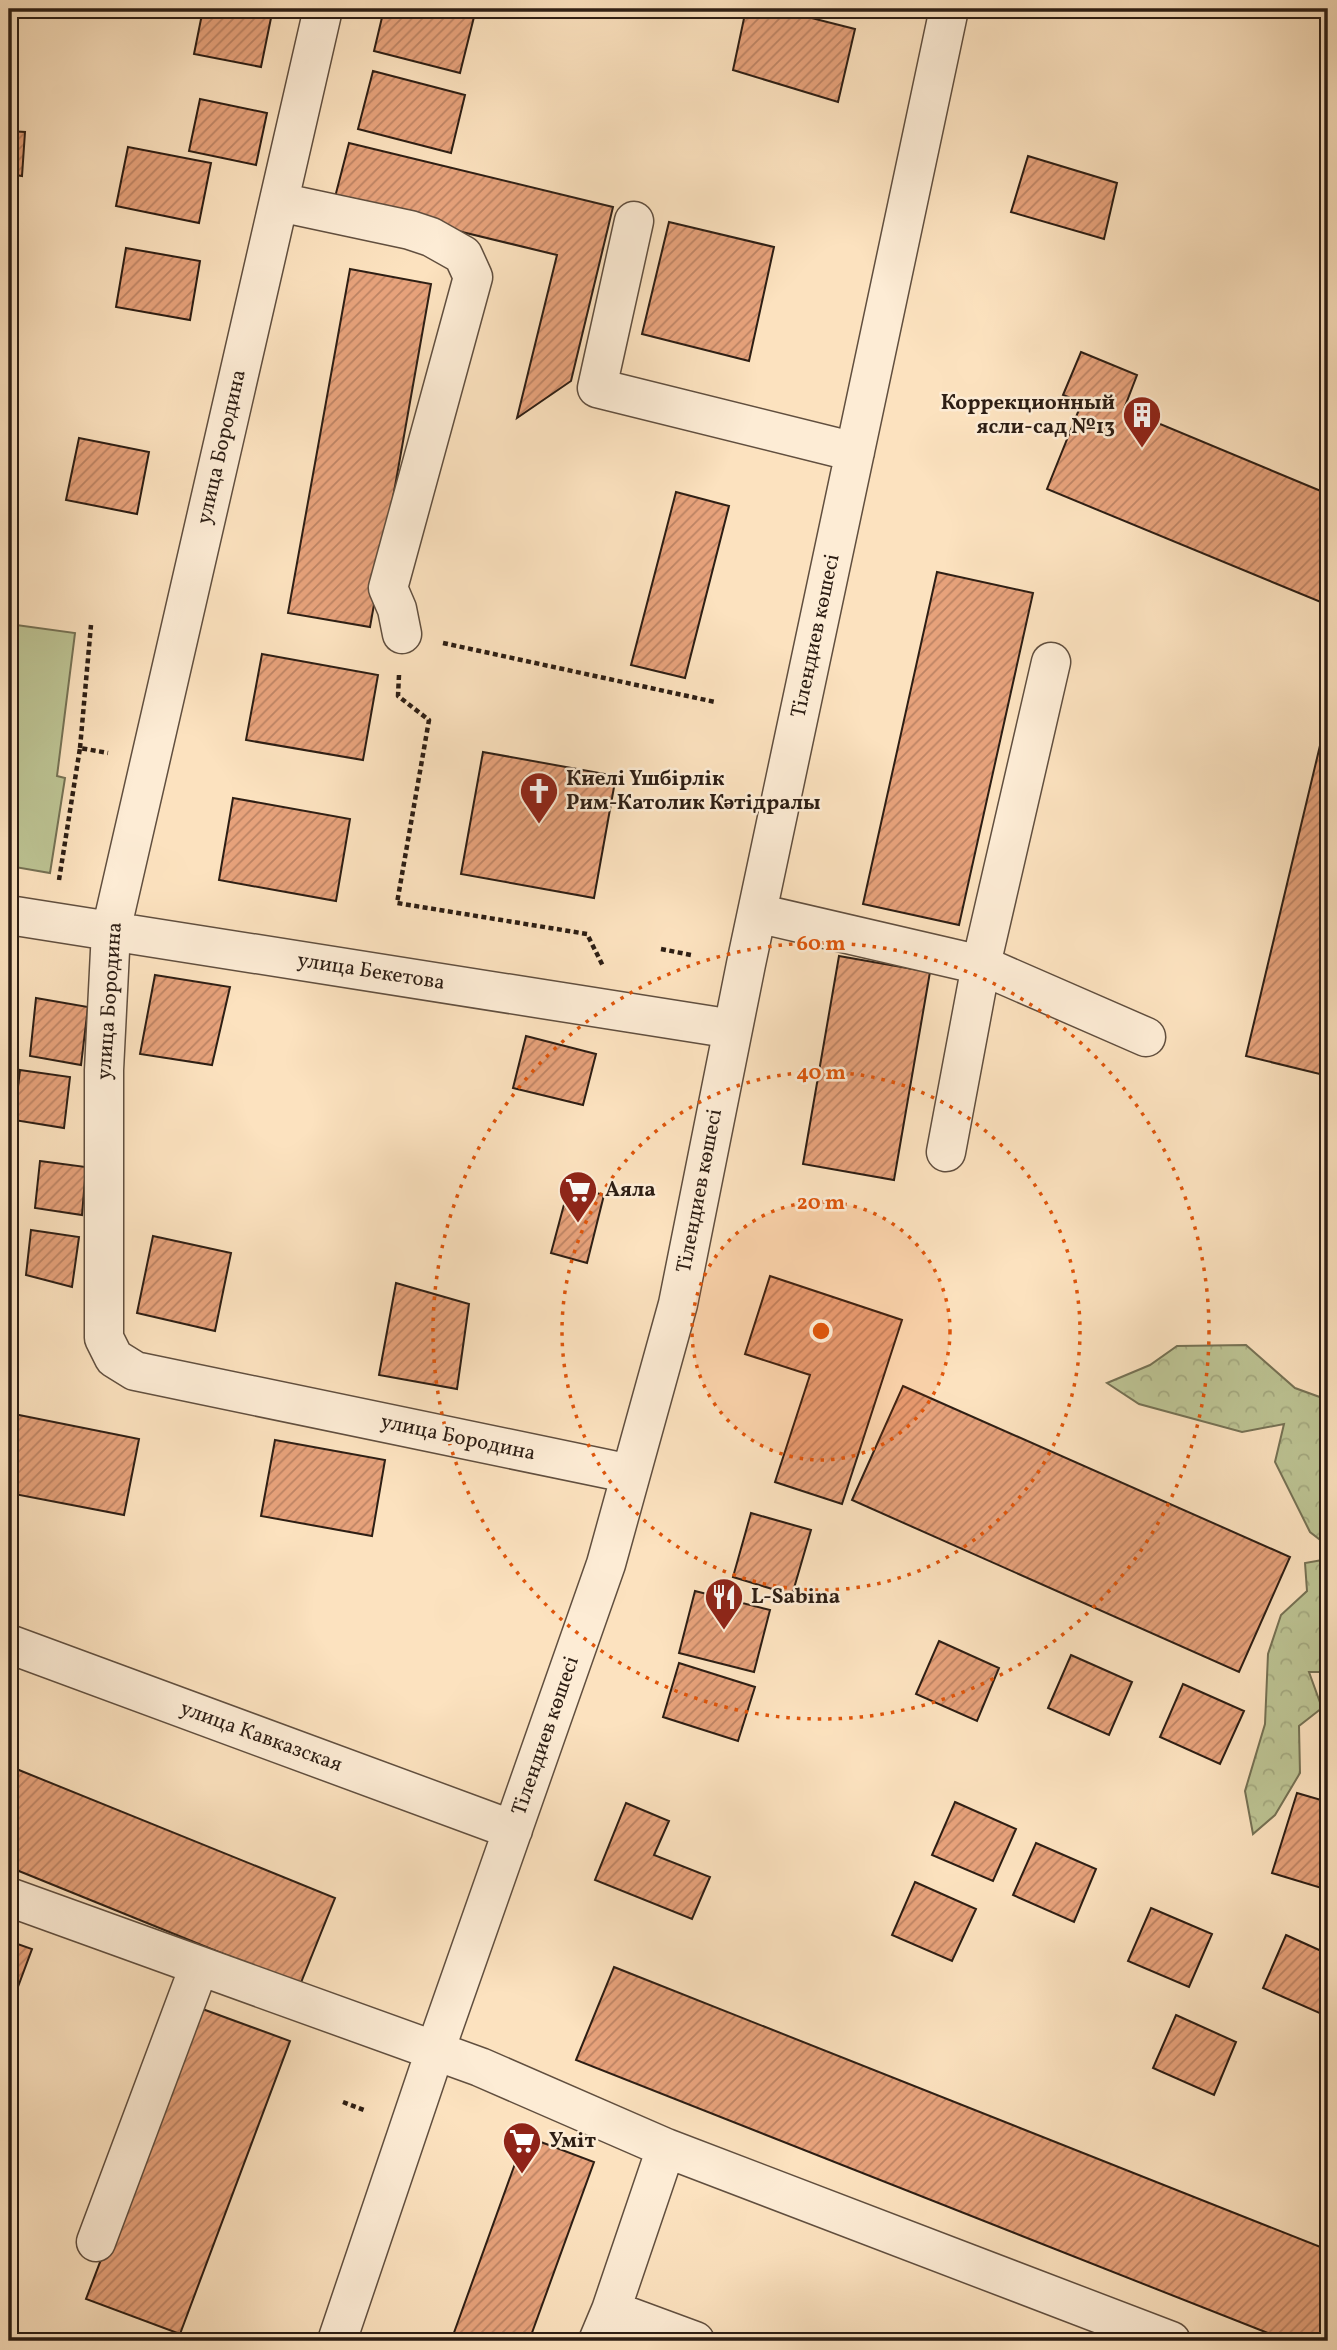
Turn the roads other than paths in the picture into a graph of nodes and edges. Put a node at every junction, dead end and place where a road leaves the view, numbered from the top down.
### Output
1 (323, 9) edge
2 (948, 9) edge
3 (278, 202) junction
4 (635, 221) dead end
5 (855, 452) junction
6 (402, 635) road end
7 (1051, 662) dead end
8 (757, 913) junction
9 (9, 915) edge
10 (111, 931) junction
11 (981, 965) junction
12 (733, 1029) junction
13 (1146, 1037) dead end
14 (946, 1152) dead end
15 (631, 1474) junction
16 (9, 1644) edge
17 (513, 1830) junction
18 (9, 1897) edge
19 (199, 1967) junction
20 (435, 2051) junction
21 (666, 2148) junction
22 (96, 2242) dead end
23 (605, 2326) edge
24 (337, 2341) edge
25 (695, 2341) edge
26 (1171, 2341) edge

1 - 3 street, улица Бородина
2 - 5 street, Тілендиев көшесі
3 - 6 street
3 - 10 street, улица Бородина
4 - 5 street
5 - 8 street, Тілендиев көшесі
7 - 11 street
8 - 11 street
8 - 12 street, Тілендиев көшесі
9 - 10 street, улица Бекетова
10 - 12 street, улица Бекетова
10 - 15 street, улица Бородина
11 - 13 street
11 - 14 street
12 - 15 street, Тілендиев көшесі
15 - 17 street, Тілендиев көшесі
16 - 17 street, улица Кавказская
17 - 20 street, Тілендиев көшесі
18 - 19 street
19 - 20 street
19 - 22 street
20 - 21 street
20 - 24 street, Тілендиев көшесі
21 - 23 street
21 - 26 street
23 - 25 street

